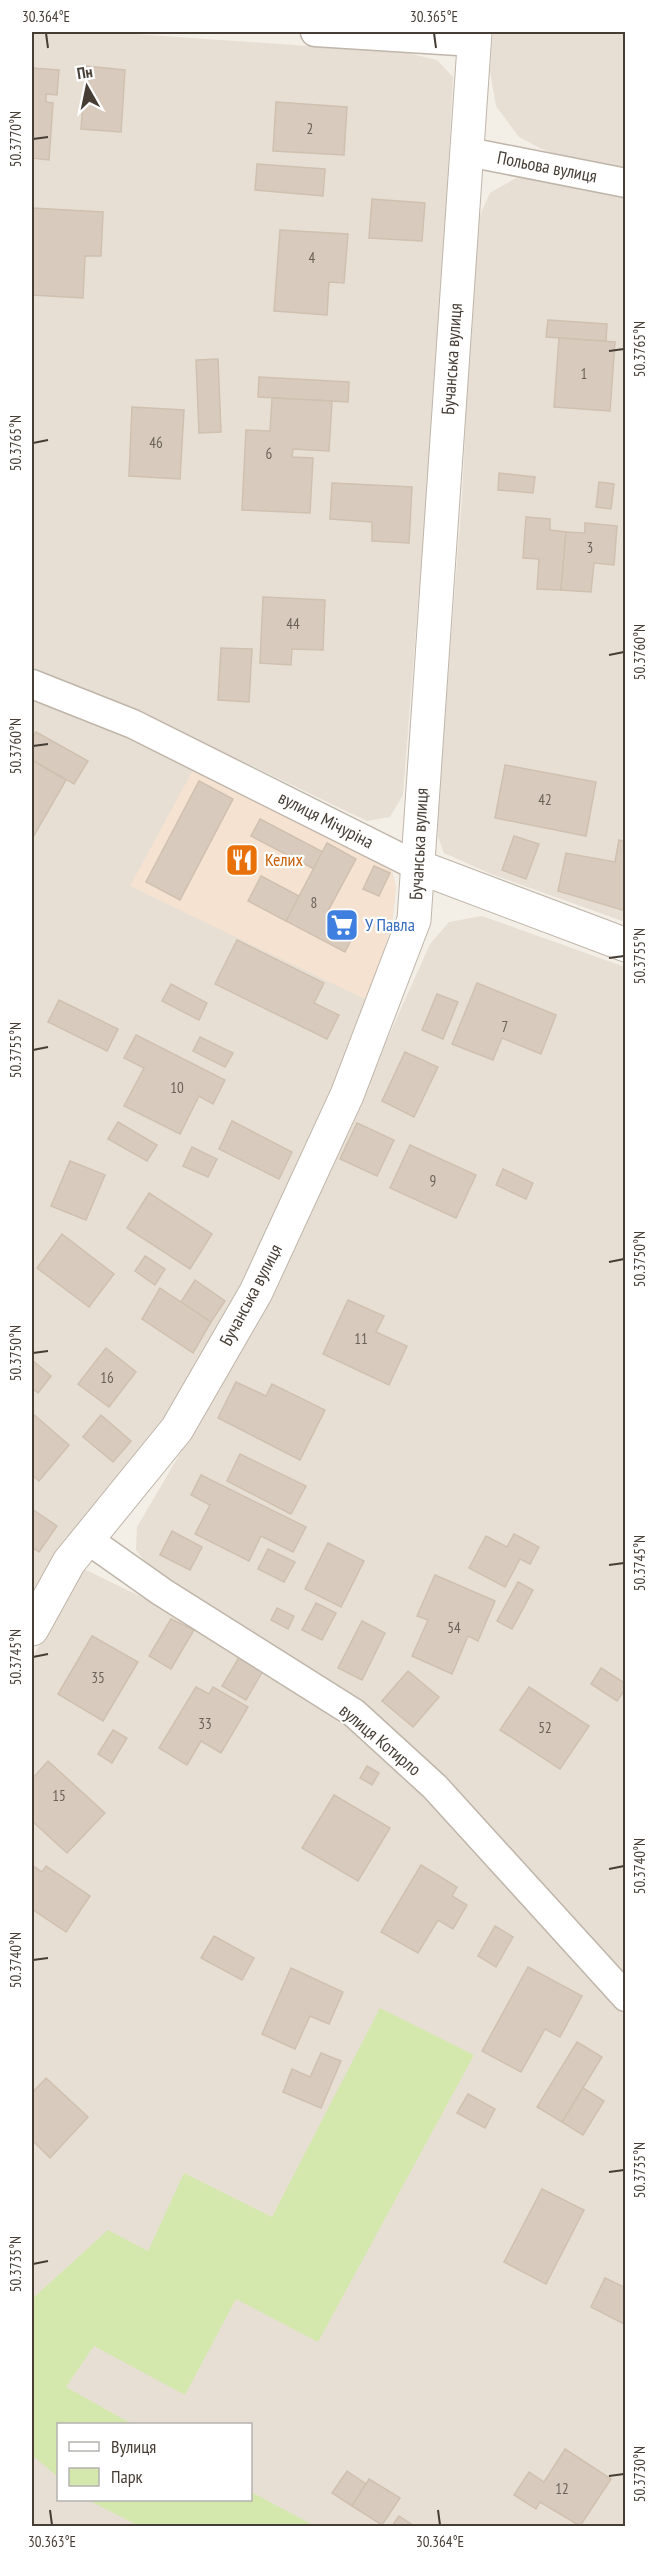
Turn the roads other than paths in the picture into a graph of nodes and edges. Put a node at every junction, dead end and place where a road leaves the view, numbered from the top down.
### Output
1 (315, 32) edge
2 (474, 37) edge
3 (468, 152) junction
4 (626, 183) edge
5 (32, 684) edge
6 (418, 867) junction
7 (626, 945) edge
8 (87, 1539) junction
9 (32, 1629) edge
10 (626, 1996) edge

1 - 2 street
2 - 3 street, Бучанська вулиця
3 - 4 street, Польова вулиця
3 - 6 street, Бучанська вулиця
5 - 6 street, вулиця Мічуріна
6 - 7 street, вулиця Мічуріна
6 - 8 street, Бучанська вулиця
8 - 9 street, Бучанська вулиця
8 - 10 street, вулиця Котирло

